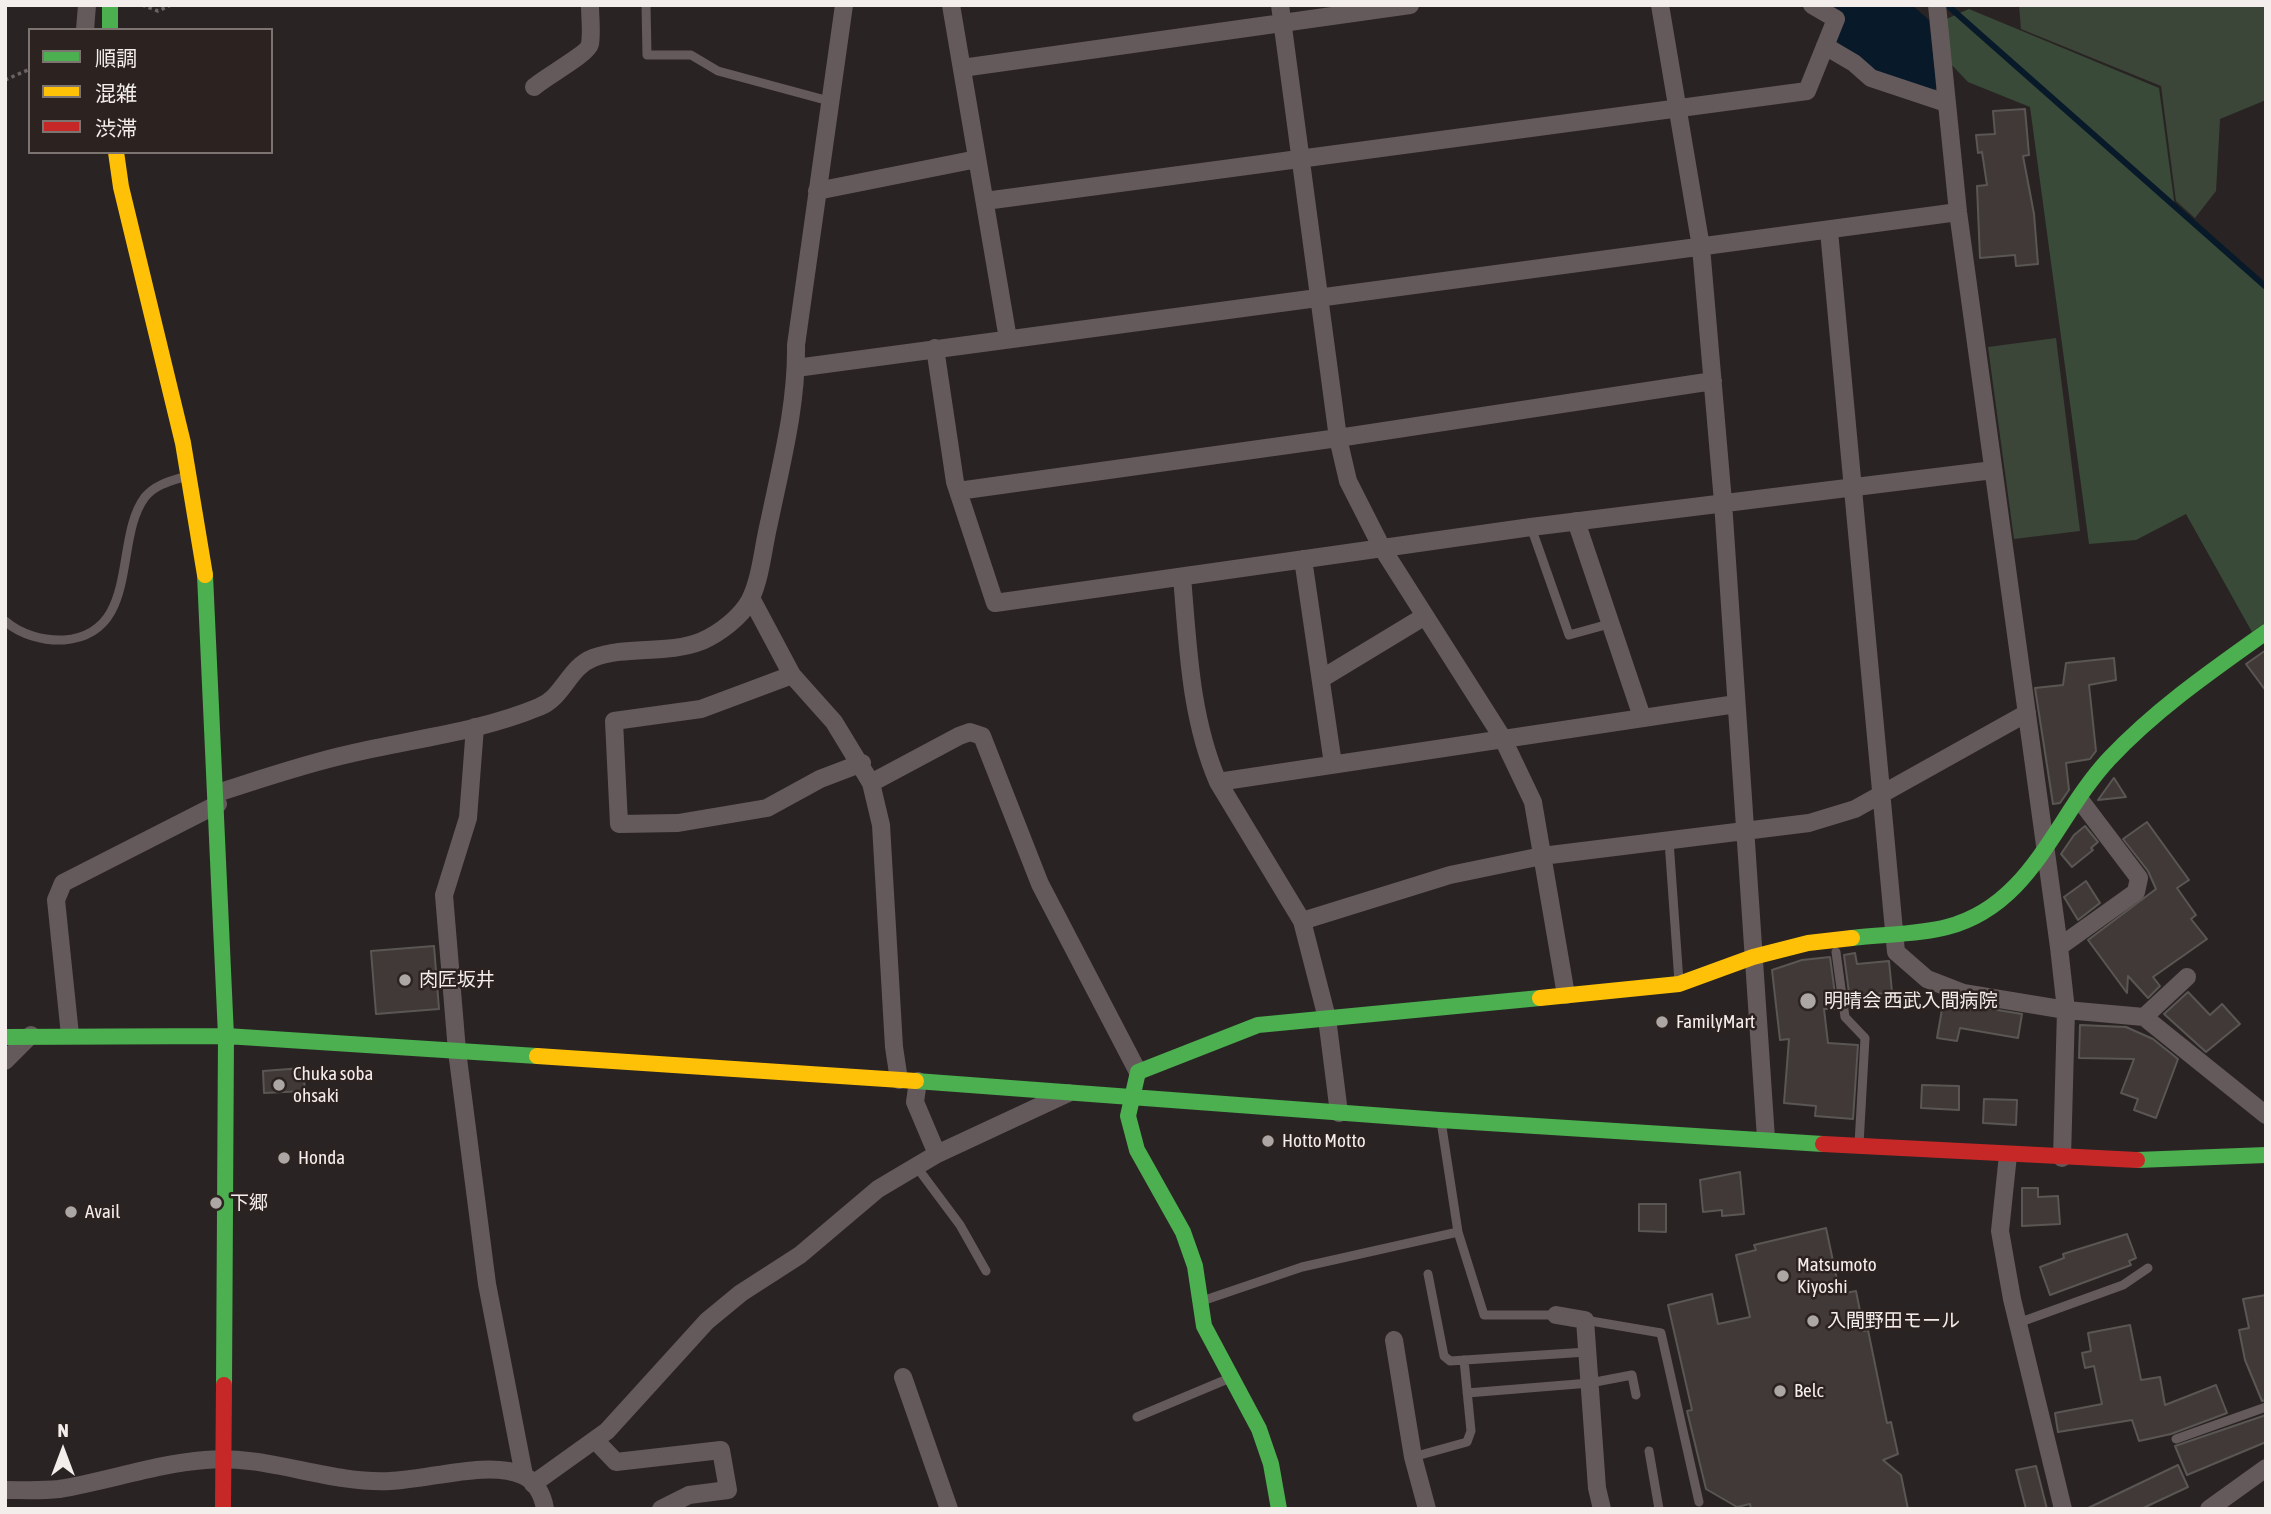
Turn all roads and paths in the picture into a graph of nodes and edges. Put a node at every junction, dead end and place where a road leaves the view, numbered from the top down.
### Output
1 (87, 5) edge
2 (110, 5) edge
3 (142, 5) edge
4 (172, 5) edge
5 (590, 5) edge
6 (646, 5) edge
7 (844, 5) edge
8 (951, 5) edge
9 (1410, 5) edge
10 (1660, 5) edge
11 (1812, 5) edge
12 (1937, 9) edge
13 (1282, 14) edge
14 (85, 28) edge
15 (110, 28) edge
16 (1825, 46) junction
17 (962, 68) junction
18 (28, 70) edge
19 (5, 80) edge
20 (534, 87) dead end
21 (829, 100) junction
22 (1946, 103) junction
23 (1677, 108) junction
24 (116, 154) edge
25 (1301, 158) junction
26 (977, 159) junction
27 (817, 191) junction
28 (985, 201) junction
29 (1958, 212) junction
30 (1829, 231) junction
31 (1701, 247) junction
32 (1320, 298) junction
33 (1008, 338) junction
34 (935, 348) junction
35 (796, 368) junction
36 (1713, 381) junction
37 (1338, 438) junction
38 (1993, 470) junction
39 (191, 475) junction
40 (1854, 487) junction
41 (958, 491) junction
42 (1723, 502) junction
43 (1576, 521) junction
44 (1531, 527) junction
45 (1382, 548) junction
46 (1303, 559) junction
47 (1182, 577) junction
48 (751, 598) junction
49 (1425, 616) junction
50 (5, 621) edge
51 (1609, 624) junction
52 (2266, 632) edge
53 (792, 675) junction
54 (1321, 679) junction
55 (1736, 704) junction
56 (2027, 712) junction
57 (1642, 718) junction
58 (475, 727) junction
59 (1502, 737) junction
60 (862, 763) junction
61 (1333, 764) junction
62 (1218, 782) junction
63 (871, 783) junction
64 (1882, 795) junction
65 (218, 799) junction
66 (2080, 800) junction
67 (1744, 832) junction
68 (1669, 841) junction
69 (2046, 853) junction
70 (1542, 856) junction
71 (1302, 920) junction
72 (1893, 933) junction
73 (2059, 947) junction
74 (1836, 951) dead end
75 (1753, 957) junction
76 (2187, 977) dead end
77 (1679, 984) junction
78 (1566, 995) junction
79 (2066, 1010) junction
80 (2144, 1017) junction
81 (1326, 1018) junction
82 (32, 1035) junction
83 (70, 1035) junction
84 (226, 1036) junction
85 (5, 1037) edge
86 (457, 1051) junction
87 (5, 1061) edge
88 (1138, 1072) junction
89 (899, 1080) junction
90 (918, 1081) junction
91 (1068, 1093) junction
92 (1130, 1098) junction
93 (1339, 1112) junction
94 (2266, 1115) edge
95 (1440, 1120) junction
96 (1766, 1138) junction
97 (1859, 1144) junction
98 (937, 1154) junction
99 (2008, 1155) junction
100 (2266, 1155) edge
101 (2062, 1158) junction
102 (916, 1166) junction
103 (1458, 1232) junction
104 (2148, 1268) dead end
105 (986, 1271) dead end
106 (1428, 1275) dead end
107 (1200, 1301) junction
108 (1556, 1315) joint
109 (1585, 1320) junction
110 (2018, 1322) junction
111 (1394, 1340) dead end
112 (1587, 1352) junction
113 (1464, 1360) junction
114 (903, 1377) dead end
115 (1232, 1377) junction
116 (1590, 1383) junction
117 (1467, 1393) junction
118 (1636, 1395) dead end
119 (2266, 1407) edge
120 (1137, 1417) dead end
121 (2176, 1439) dead end
122 (595, 1440) junction
123 (1649, 1451) dead end
124 (1413, 1457) junction
125 (223, 1459) junction
126 (2266, 1468) edge
127 (528, 1480) junction
128 (5, 1490) edge
129 (1699, 1502) dead end
130 (2217, 1506) edge
131 (223, 1509) edge
132 (545, 1509) edge
133 (661, 1509) edge
134 (949, 1509) edge
135 (1279, 1509) edge
136 (1427, 1509) edge
137 (1602, 1509) edge
138 (1659, 1509) edge
139 (2063, 1509) edge

1 - 14 street
2 - 15 street
3 - 4 path
5 - 20 street
6 - 21 lane
7 - 21 street
8 - 17 street
9 - 13 street
10 - 23 street
11 - 16 street
12 - 22 street
13 - 17 street
13 - 25 street
16 - 22 street
16 - 23 street
17 - 26 street
18 - 19 path
21 - 27 street
22 - 29 street
23 - 25 street
23 - 31 street
24 - 39 street
25 - 28 street
25 - 32 street
26 - 27 street
26 - 28 street
27 - 35 street
28 - 33 street
29 - 30 street
29 - 38 street
30 - 31 street
30 - 40 street
31 - 32 street
31 - 36 street
32 - 33 street
32 - 37 street
33 - 34 street
34 - 35 street
34 - 41 street
35 - 48 street
36 - 37 street
36 - 42 street
37 - 41 street
37 - 45 street
38 - 40 street
38 - 56 street
39 - 50 lane
39 - 65 street
40 - 42 street
40 - 64 street
41 - 47 street
42 - 43 street
42 - 55 street
43 - 44 street
43 - 51 street
44 - 45 street
44 - 51 lane
45 - 46 street
45 - 49 street
46 - 47 street
46 - 54 street
47 - 62 street
48 - 53 street
48 - 58 street
49 - 54 street
49 - 59 street
51 - 57 street
52 - 66 street
53 - 60 street
53 - 60 street
54 - 61 street
55 - 57 street
55 - 67 street
56 - 64 street
56 - 69 street
57 - 59 street
58 - 65 street
58 - 86 street
59 - 61 street
59 - 70 street
60 - 63 street
61 - 62 street
62 - 71 street
63 - 88 street
63 - 89 street
64 - 67 street
64 - 72 street
65 - 83 street
65 - 84 street
66 - 69 street
66 - 73 street
67 - 68 street
67 - 75 street
68 - 70 street
68 - 77 lane
69 - 72 street
69 - 73 street
70 - 71 street
70 - 78 street
71 - 81 street
72 - 75 street
72 - 79 street
73 - 79 street
74 - 97 lane
75 - 77 street
75 - 96 street
76 - 80 street
77 - 78 street
78 - 81 street
79 - 80 street
79 - 101 street
80 - 94 street
81 - 88 street
81 - 93 street
82 - 83 street
82 - 85 street
82 - 87 street
83 - 84 street
84 - 86 street
84 - 125 street
86 - 89 street
86 - 127 street
88 - 92 street
89 - 90 street
90 - 91 street
90 - 98 street
91 - 92 street
91 - 98 street
92 - 93 street
92 - 107 street
93 - 95 street
95 - 96 street
95 - 103 lane
96 - 97 street
97 - 99 street
98 - 102 street
99 - 101 street
99 - 110 street
100 - 101 street
102 - 105 lane
102 - 122 street
103 - 107 lane
103 - 108 lane
104 - 110 lane
106 - 113 lane
107 - 115 street
108 - 109 street
109 - 112 street
109 - 129 lane
110 - 139 street
111 - 124 street
112 - 113 lane
112 - 116 street
113 - 117 lane
114 - 134 street
115 - 120 lane
115 - 135 street
116 - 117 lane
116 - 118 lane
116 - 137 street
117 - 124 lane
119 - 121 lane
122 - 127 street
122 - 133 street
123 - 138 lane
124 - 136 street
125 - 127 street
125 - 128 street
125 - 131 street
126 - 130 street
127 - 132 street

